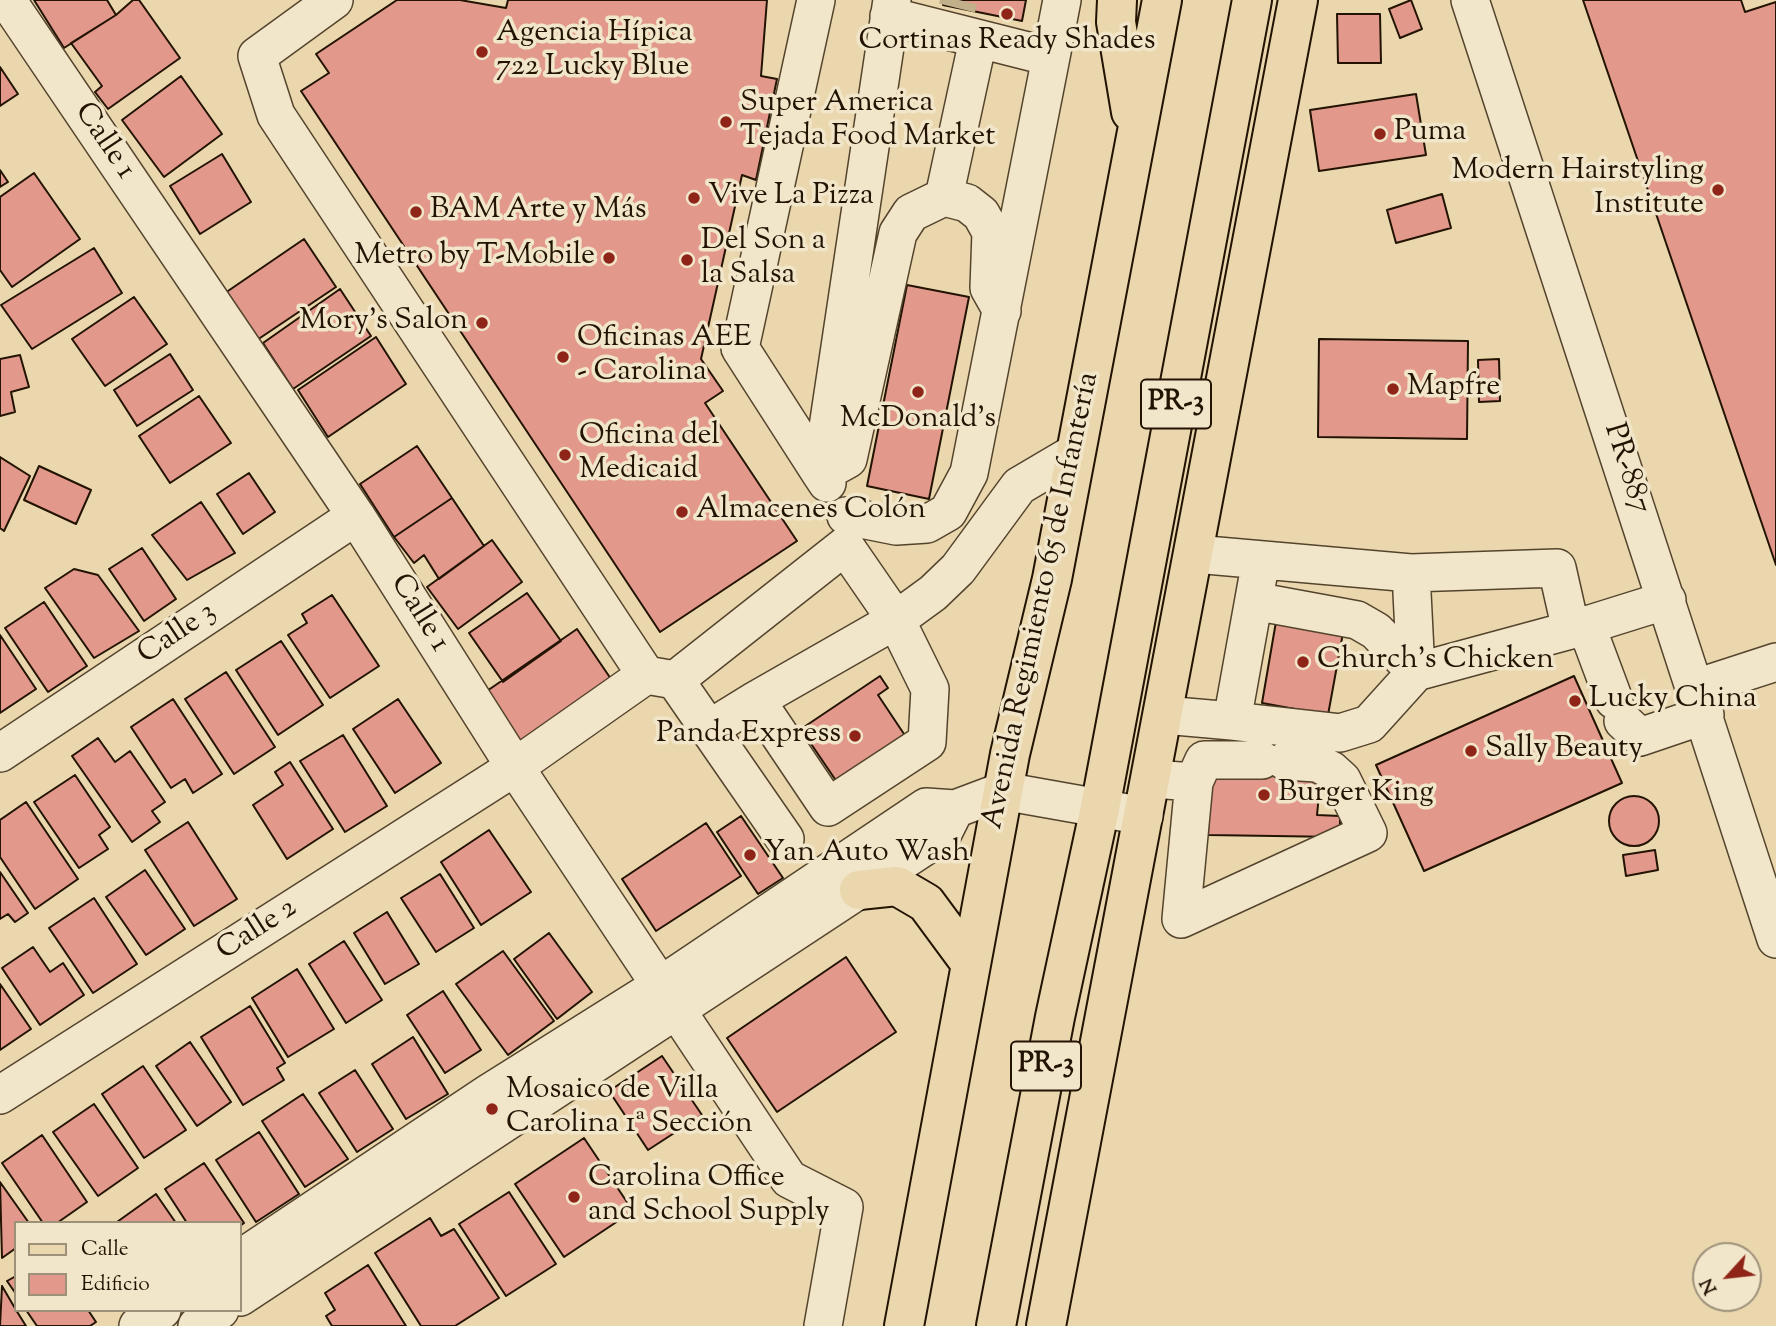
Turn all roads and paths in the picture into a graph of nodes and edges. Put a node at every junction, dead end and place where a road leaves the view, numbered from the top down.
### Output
1 (7, 0) edge
2 (334, 0) edge
3 (816, 0) edge
4 (1062, 0) edge
5 (1117, 0) edge
6 (1162, 0) edge
7 (1252, 0) edge
8 (1298, 0) edge
9 (1470, 0) edge
10 (891, 8) edge
11 (952, 21) edge
12 (1051, 57) junction
13 (1135, 138) junction
14 (944, 197) junction
15 (1002, 311) junction
16 (1075, 453) junction
17 (821, 474) junction
18 (356, 516) junction
19 (846, 531) junction
20 (1195, 554) junction
21 (1261, 560) junction
22 (1410, 573) junction
23 (1667, 600) junction
24 (1254, 601) junction
25 (896, 620) junction
26 (1578, 627) junction
27 (1776, 662) edge
28 (1416, 673) junction
29 (661, 677) junction
30 (756, 700) junction
31 (1700, 701) junction
32 (1164, 715) junction
33 (1232, 721) junction
34 (709, 729) junction
35 (0, 753) edge
36 (515, 767) junction
37 (1152, 779) junction
38 (1194, 782) junction
39 (1003, 791) junction
40 (1100, 808) junction
41 (955, 809) junction
42 (1144, 816) junction
43 (785, 839) dead end
44 (859, 890) junction
45 (1776, 939) edge
46 (971, 964) junction
47 (669, 996) junction
48 (0, 1095) edge
49 (242, 1258) edge
50 (242, 1296) edge
51 (159, 1312) edge
52 (217, 1312) edge
53 (138, 1326) edge
54 (197, 1326) edge
55 (823, 1326) edge
56 (904, 1326) edge
57 (996, 1326) edge
58 (1046, 1326) edge

1 - 18 street, Calle 1
2 - 29 street
3 - 17 street
4 - 12 street
5 - 13 main road
6 - 13 main road, Avenida Regimiento 65 de Infantería
7 - 40 main road, PR-3
8 - 20 main road
9 - 23 street, PR-887
10 - 11 street
10 - 17 street
11 - 12 street
11 - 14 street
12 - 15 street
13 - 16 main road, Avenida Regimiento 65 de Infantería
14 - 15 street
14 - 17 street
15 - 19 street
16 - 25 street
16 - 39 main road, Avenida Regimiento 65 de Infantería
17 - 19 street
18 - 35 street, Calle 3
18 - 36 street, Calle 1
19 - 25 street
19 - 29 street, Calle 2
20 - 21 street
20 - 32 main road
21 - 22 street
21 - 24 street
22 - 26 street
22 - 28 street
23 - 26 street
23 - 31 street, PR-887
24 - 28 street
24 - 33 street
25 - 30 street
25 - 30 street
26 - 28 street
26 - 31 street
27 - 31 street
28 - 33 street
29 - 34 street
29 - 36 street, Calle 2
30 - 34 street
31 - 45 street, PR-887
32 - 33 street
32 - 37 main road
34 - 43 street
36 - 47 street, Calle 1
36 - 48 street, Calle 2
37 - 38 street
37 - 42 main road
38 - 38 street
39 - 40 street
39 - 41 street
39 - 46 main road, Avenida Regimiento 65 de Infantería
40 - 42 street
40 - 57 main road, PR-3
41 - 44 street
41 - 47 street
42 - 58 main road
44 - 46 main road
44 - 47 street
46 - 56 main road, Avenida Regimiento 65 de Infantería
47 - 49 street
47 - 50 street
47 - 55 street, Calle 1
51 - 53 street
52 - 54 street

